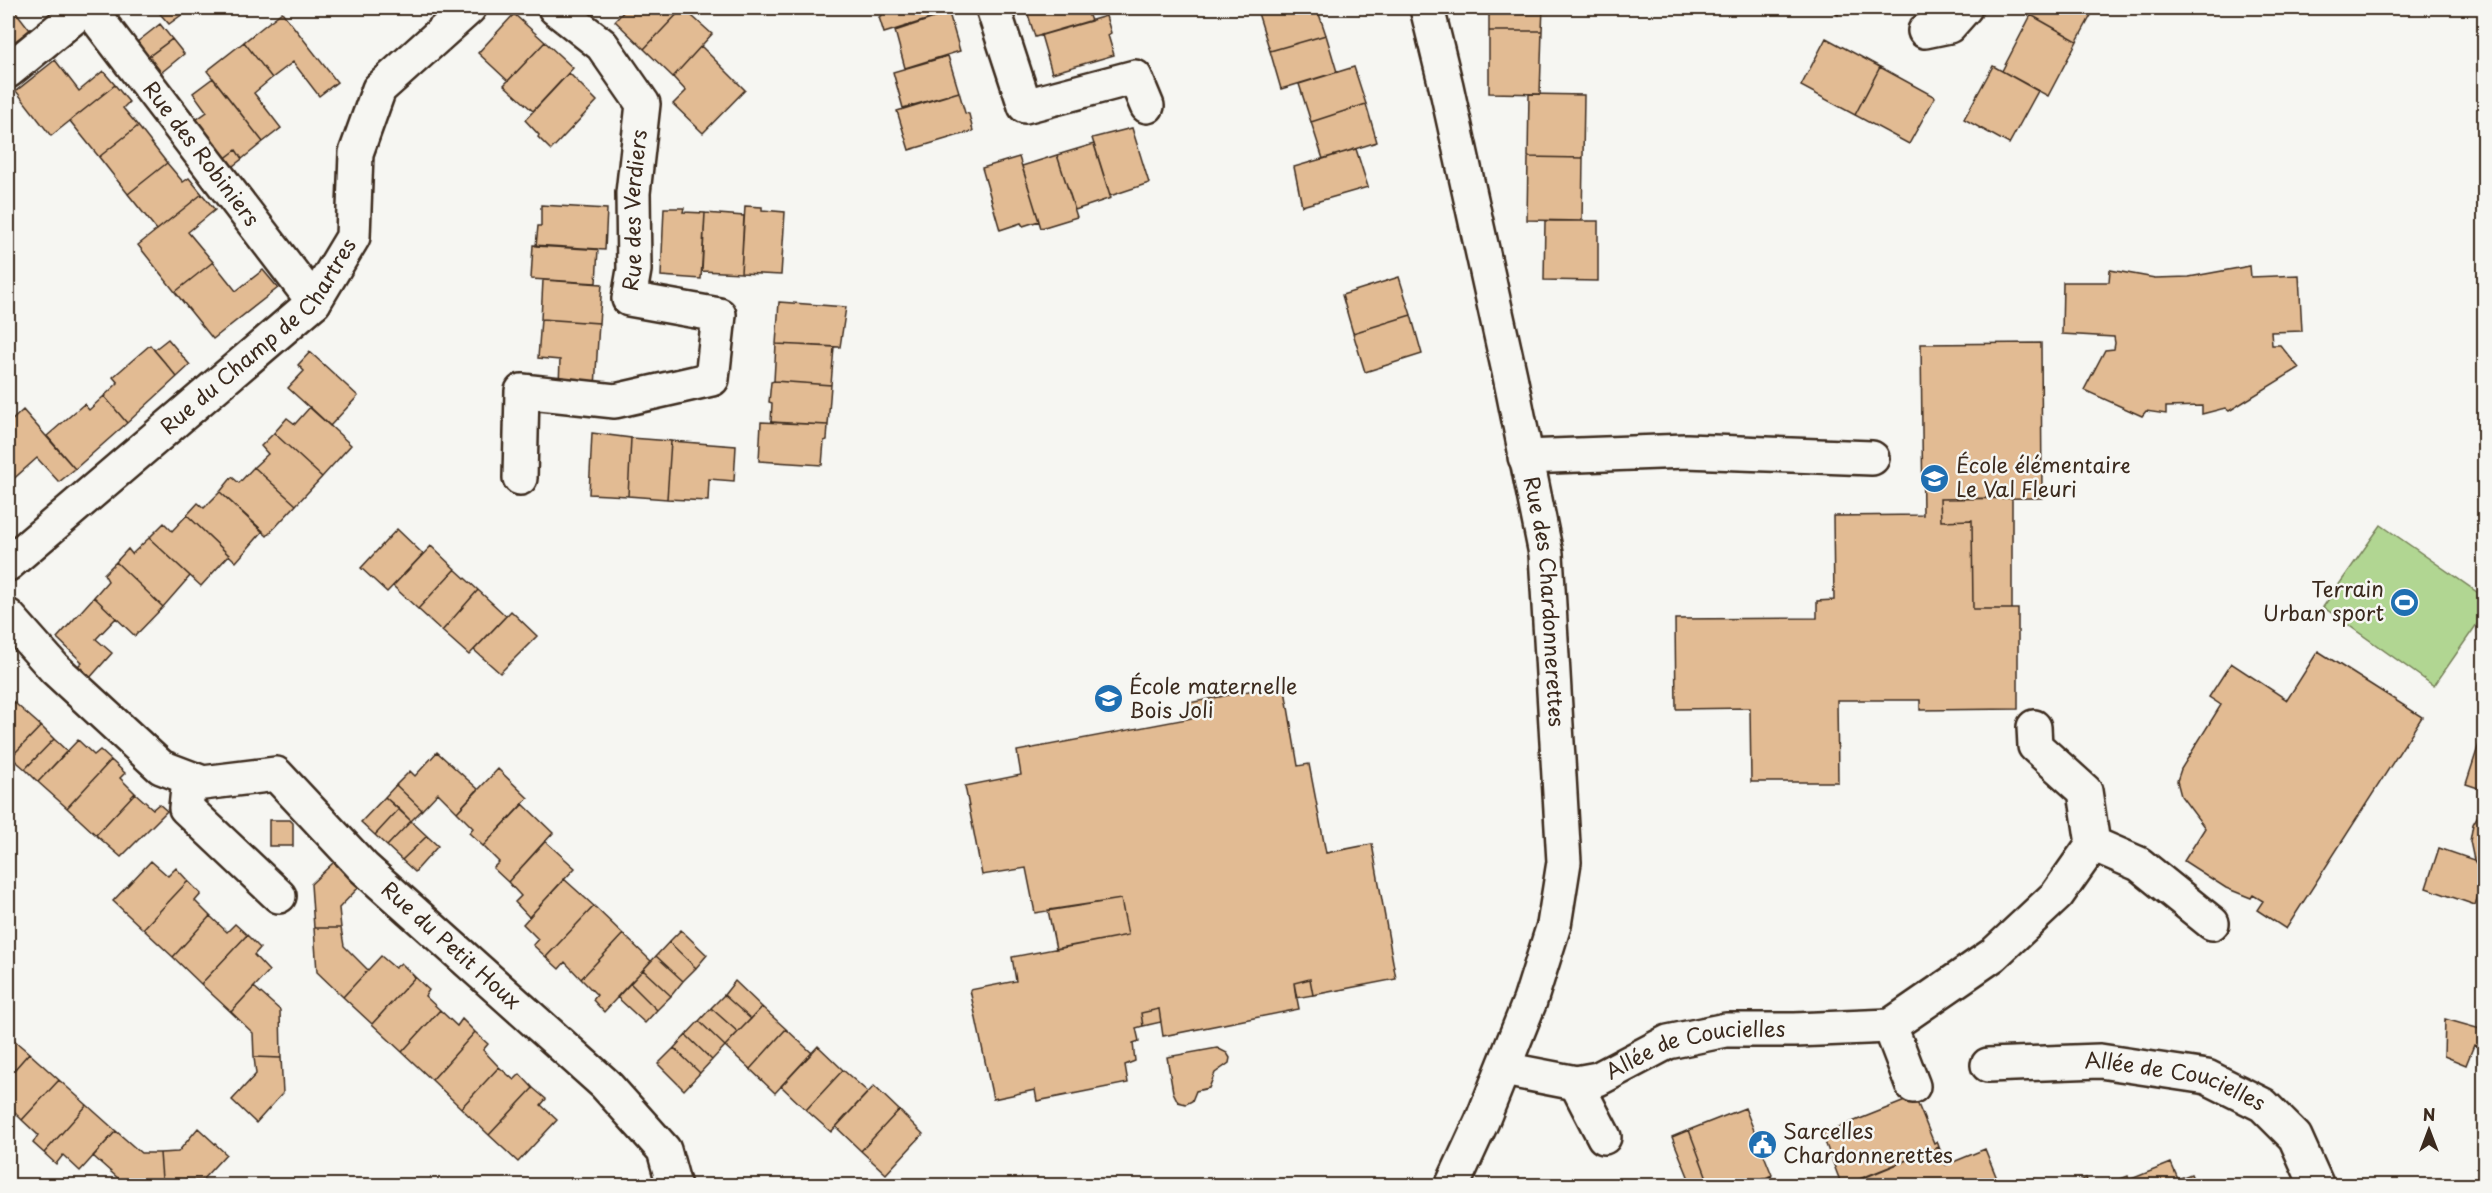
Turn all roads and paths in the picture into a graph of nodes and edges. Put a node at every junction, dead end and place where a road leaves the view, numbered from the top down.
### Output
1 (87, 8) edge
2 (468, 8) edge
3 (555, 8) edge
4 (993, 8) edge
5 (1427, 8) edge
6 (1965, 8) edge
7 (1925, 31) dead end
8 (8, 71) edge
9 (1147, 106) dead end
10 (315, 302) junction
11 (1525, 457) junction
12 (1872, 458) dead end
13 (520, 478) dead end
14 (8, 564) edge
15 (8, 616) edge
16 (2034, 727) dead end
17 (189, 779) junction
18 (2093, 844) junction
19 (279, 896) dead end
20 (2212, 923) dead end
21 (1890, 1026) junction
22 (1988, 1065) dead end
23 (1504, 1069) junction
24 (1576, 1083) junction
25 (1913, 1086) dead end
26 (1604, 1137) dead end
27 (674, 1185) edge
28 (1452, 1185) edge
29 (2317, 1185) edge

1 - 8 street, Rue des Robiniers
1 - 10 street, Rue des Robiniers
2 - 10 street, Rue du Champ de Chartres
3 - 13 street, Rue des Verdiers
4 - 9 street
5 - 11 street, Rue des Chardonnerettes
6 - 7 street
10 - 14 street, Rue du Champ de Chartres
11 - 12 street
11 - 23 street, Rue des Chardonnerettes
15 - 17 street, Rue du Petit Houx
16 - 18 street
17 - 19 street
17 - 27 street, Rue du Petit Houx
18 - 20 street
18 - 21 street
21 - 24 street, Allée de Coucielles
21 - 25 street
22 - 29 street, Allée de Coucielles
23 - 24 street, Allée de Coucielles
23 - 28 street, Rue des Chardonnerettes
24 - 26 street

